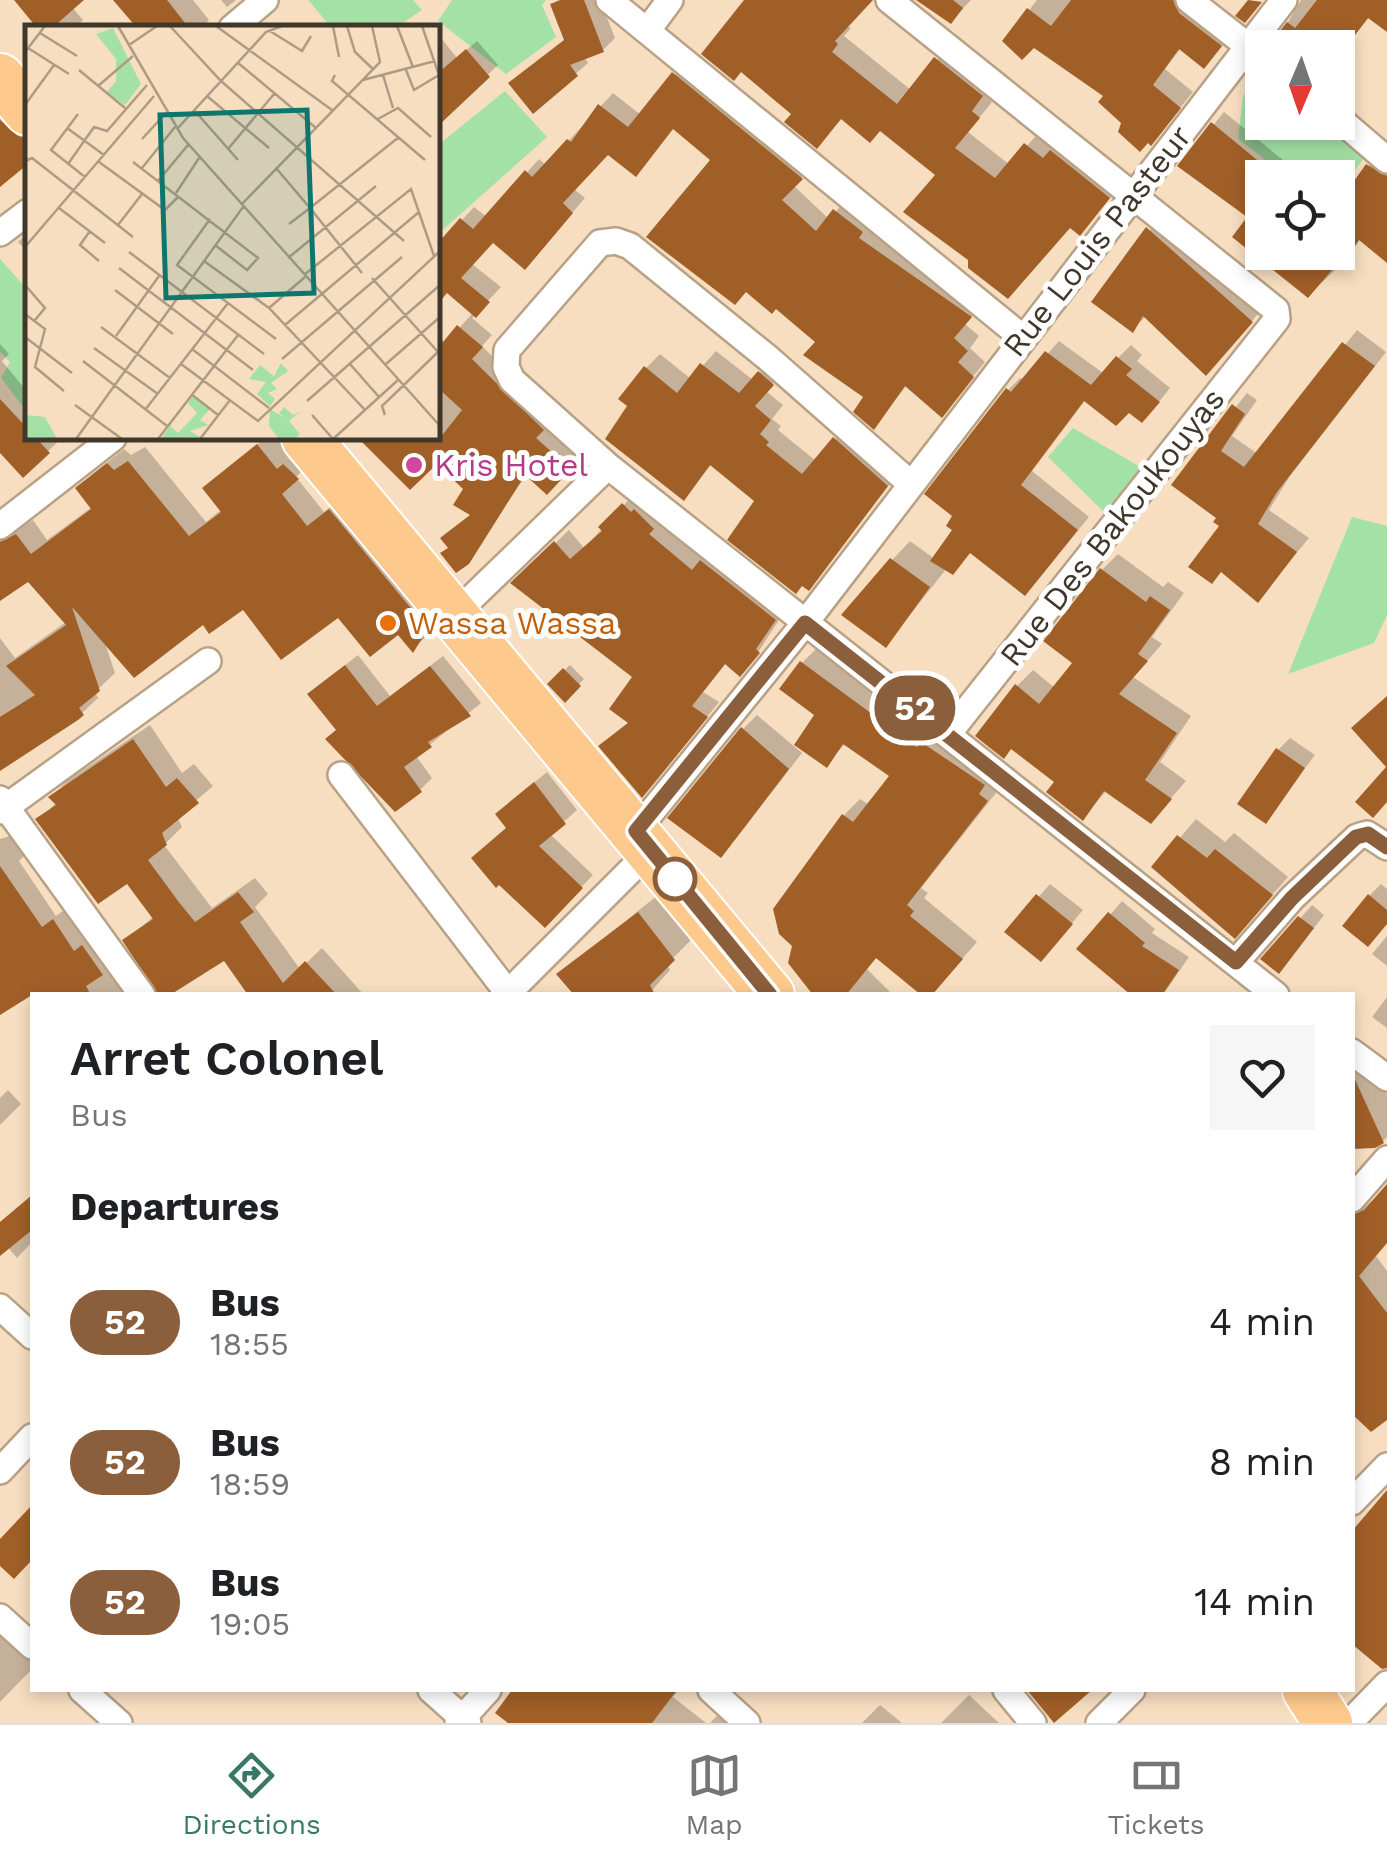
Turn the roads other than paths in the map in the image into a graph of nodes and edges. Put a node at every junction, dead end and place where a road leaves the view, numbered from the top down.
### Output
1 (265, 0) edge
2 (608, 0) edge
3 (670, 0) edge
4 (889, 0) edge
5 (1189, 0) edge
6 (1284, 0) edge
7 (236, 25) edge
8 (1267, 30) edge
9 (646, 31) junction
10 (1245, 43) edge
11 (1245, 63) edge
12 (0, 78) edge
13 (25, 107) edge
14 (1355, 133) edge
15 (1387, 160) edge
16 (1135, 193) junction
17 (25, 214) edge
18 (0, 233) edge
19 (1023, 338) junction
20 (110, 440) edge
21 (308, 440) edge
22 (608, 466) junction
23 (912, 484) junction
24 (0, 526) edge
25 (454, 616) junction
26 (805, 623) junction
27 (208, 661) dead end
28 (948, 734) junction
29 (341, 775) dead end
30 (2, 806) edge
31 (643, 840) junction
32 (1387, 847) edge
33 (1236, 962) junction
34 (140, 992) edge
35 (505, 992) edge
36 (509, 992) edge
37 (768, 992) edge
38 (1266, 992) edge
39 (1355, 1054) edge
40 (1387, 1078) edge
41 (1387, 1160) edge
42 (1355, 1196) edge
43 (0, 1307) edge
44 (30, 1334) edge
45 (30, 1440) edge
46 (1387, 1466) edge
47 (0, 1471) edge
48 (1355, 1499) edge
49 (0, 1617) edge
50 (30, 1644) edge
51 (1387, 1684) edge
52 (84, 1692) edge
53 (433, 1692) edge
54 (486, 1692) edge
55 (713, 1692) edge
56 (1008, 1692) edge
57 (1130, 1692) edge
58 (1309, 1692) edge
59 (463, 1721) edge
60 (119, 1723) edge
61 (748, 1723) edge
62 (1033, 1723) edge
63 (1099, 1723) edge
64 (1328, 1723) edge
65 (1349, 1723) edge

1 - 7 street
2 - 9 street
3 - 9 street
4 - 16 street
5 - 10 street
6 - 8 street, Rue Louis Pasteur
9 - 19 street
11 - 16 street, Rue Louis Pasteur
12 - 13 highway
14 - 15 street
16 - 19 street, Rue Louis Pasteur
16 - 28 street, Rue Des Bakoukouyas
17 - 18 street
19 - 23 street, Rue Louis Pasteur
20 - 24 street
21 - 25 highway
22 - 23 street
22 - 25 street
22 - 26 street
23 - 26 street, Rue Louis Pasteur
25 - 31 highway
26 - 28 street
26 - 31 street, Rue Louis Pasteur
27 - 30 street
28 - 33 street
29 - 35 street
30 - 34 street
31 - 36 street
31 - 37 highway
32 - 33 street
33 - 38 street
39 - 40 street
41 - 42 street
43 - 44 street
45 - 47 street
46 - 48 street
49 - 50 street
51 - 65 street
52 - 60 street
53 - 59 street
54 - 59 street
55 - 61 street
56 - 62 street
57 - 63 street
58 - 64 highway

